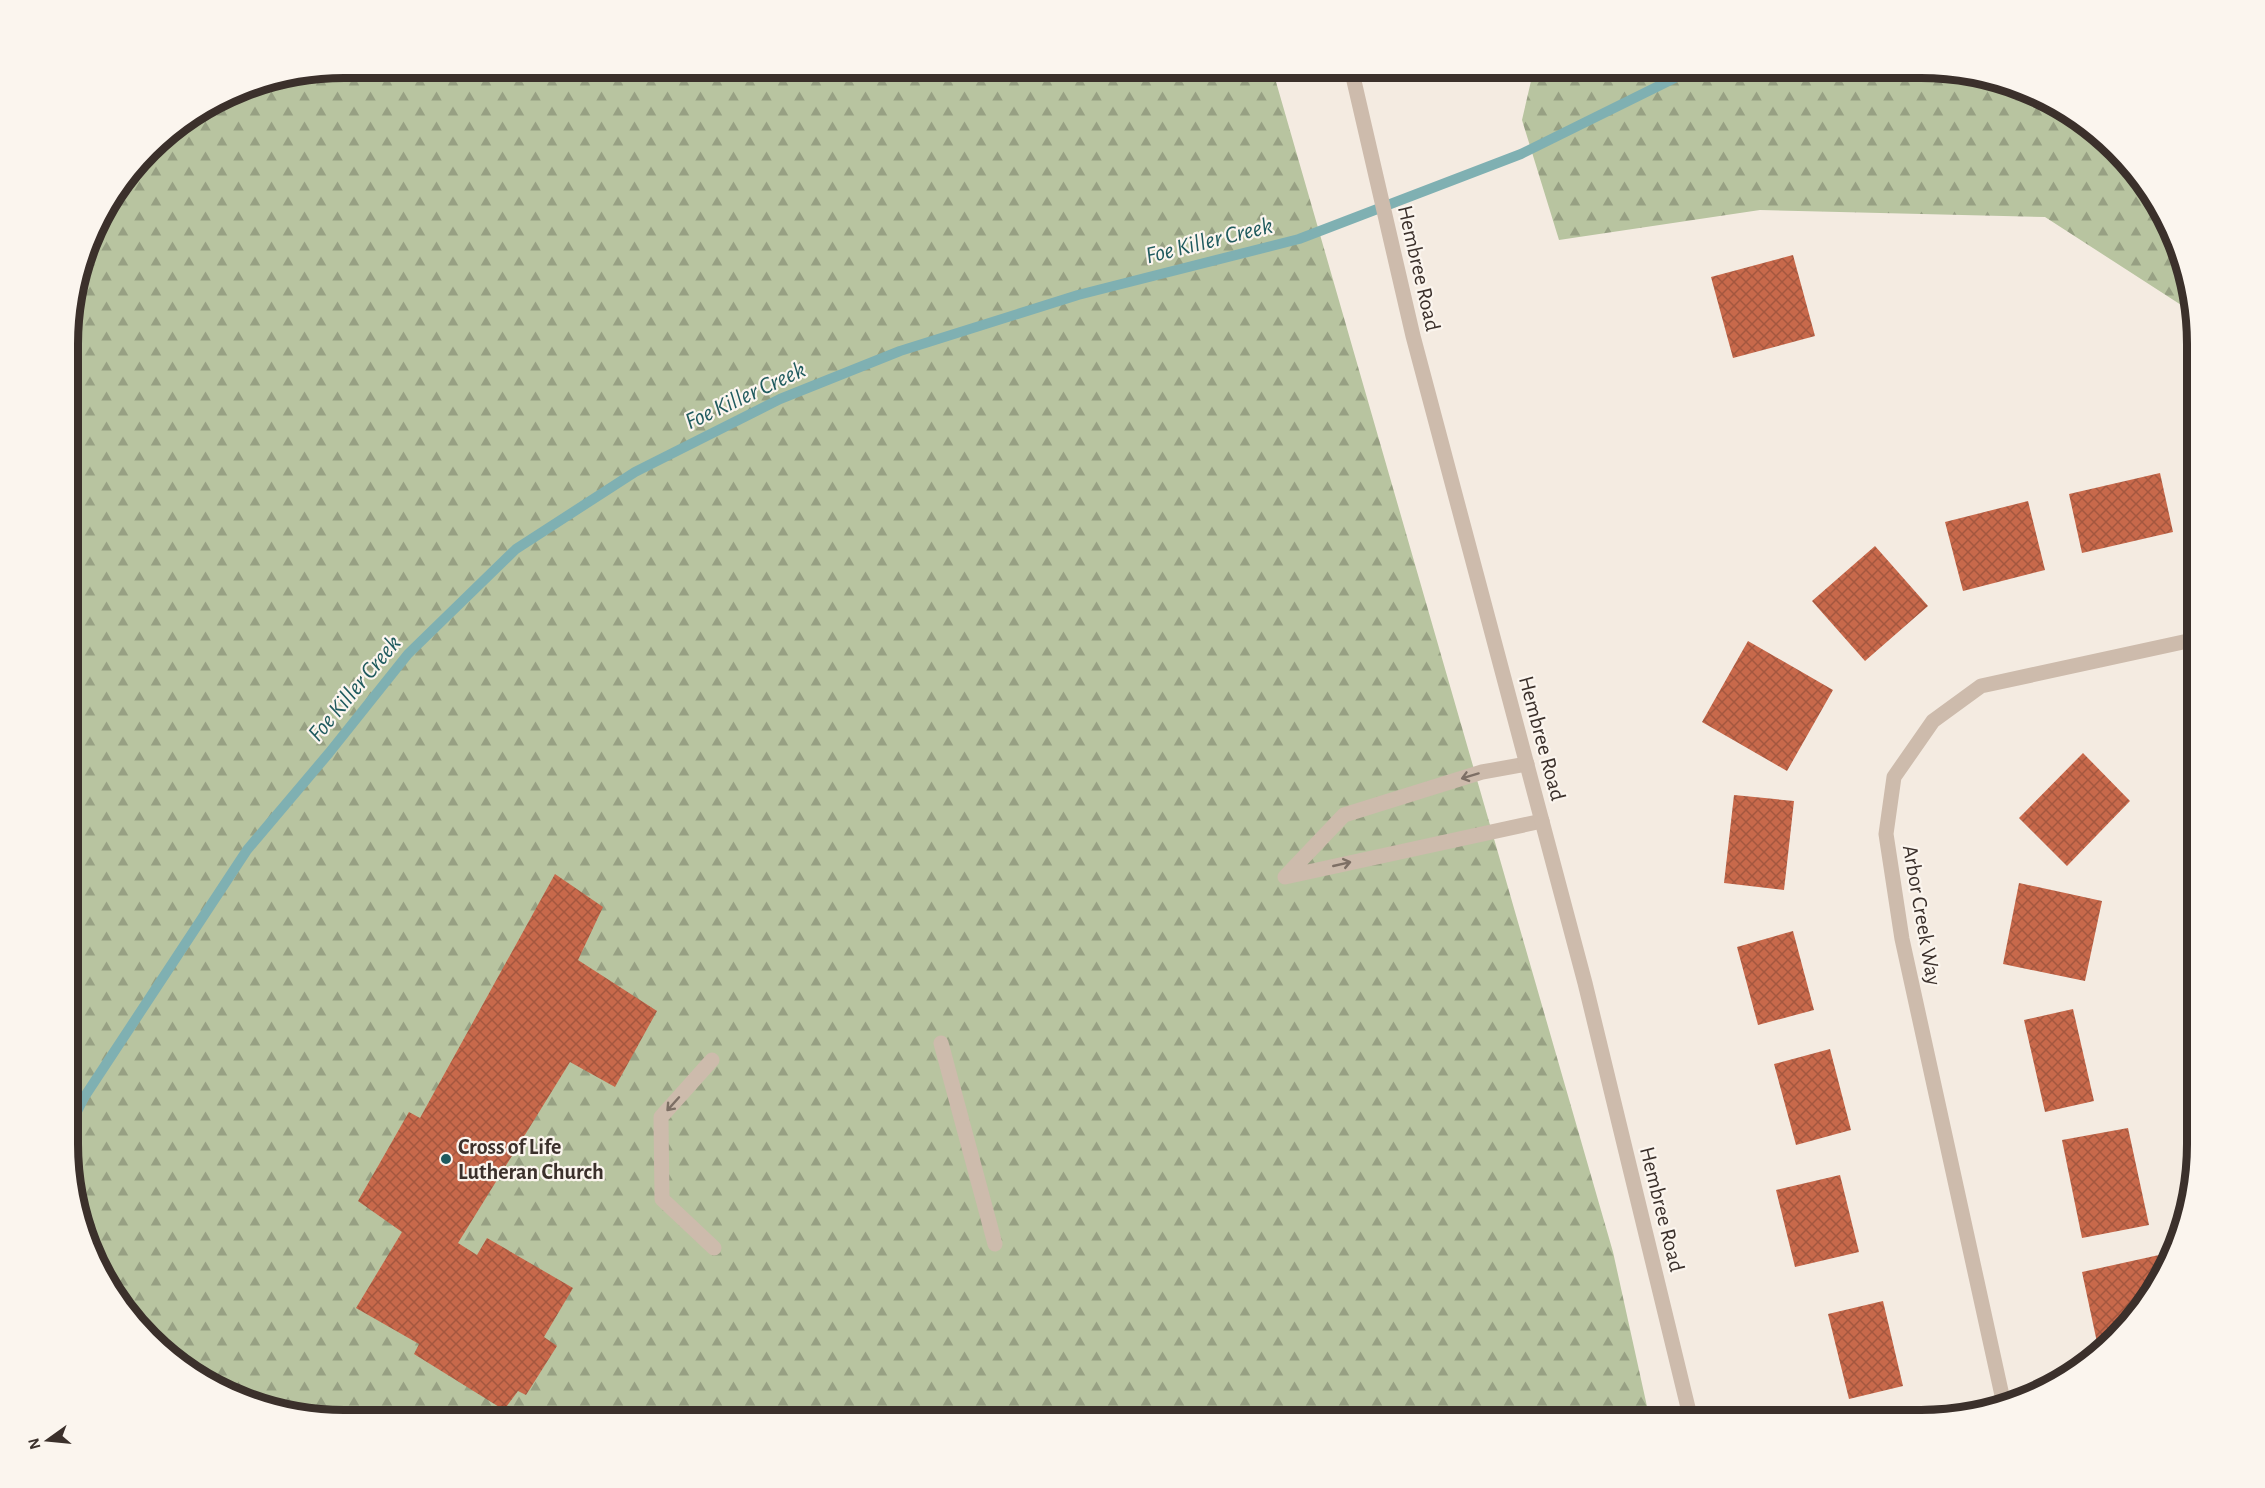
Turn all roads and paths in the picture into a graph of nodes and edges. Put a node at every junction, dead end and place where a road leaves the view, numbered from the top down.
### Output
1 (1353, 78) edge
2 (2187, 641) edge
3 (1527, 764) junction
4 (1542, 821) junction
5 (941, 1042) dead end
6 (712, 1060) dead end
7 (995, 1244) dead end
8 (714, 1248) dead end
9 (2002, 1397) edge
10 (1689, 1410) edge

1 - 3 street, Hembree Road
2 - 9 street, Arbor Creek Way
3 - 4 street, Hembree Road
3 -> 4 street
4 - 10 street, Hembree Road
5 - 7 street
6 -> 8 street

